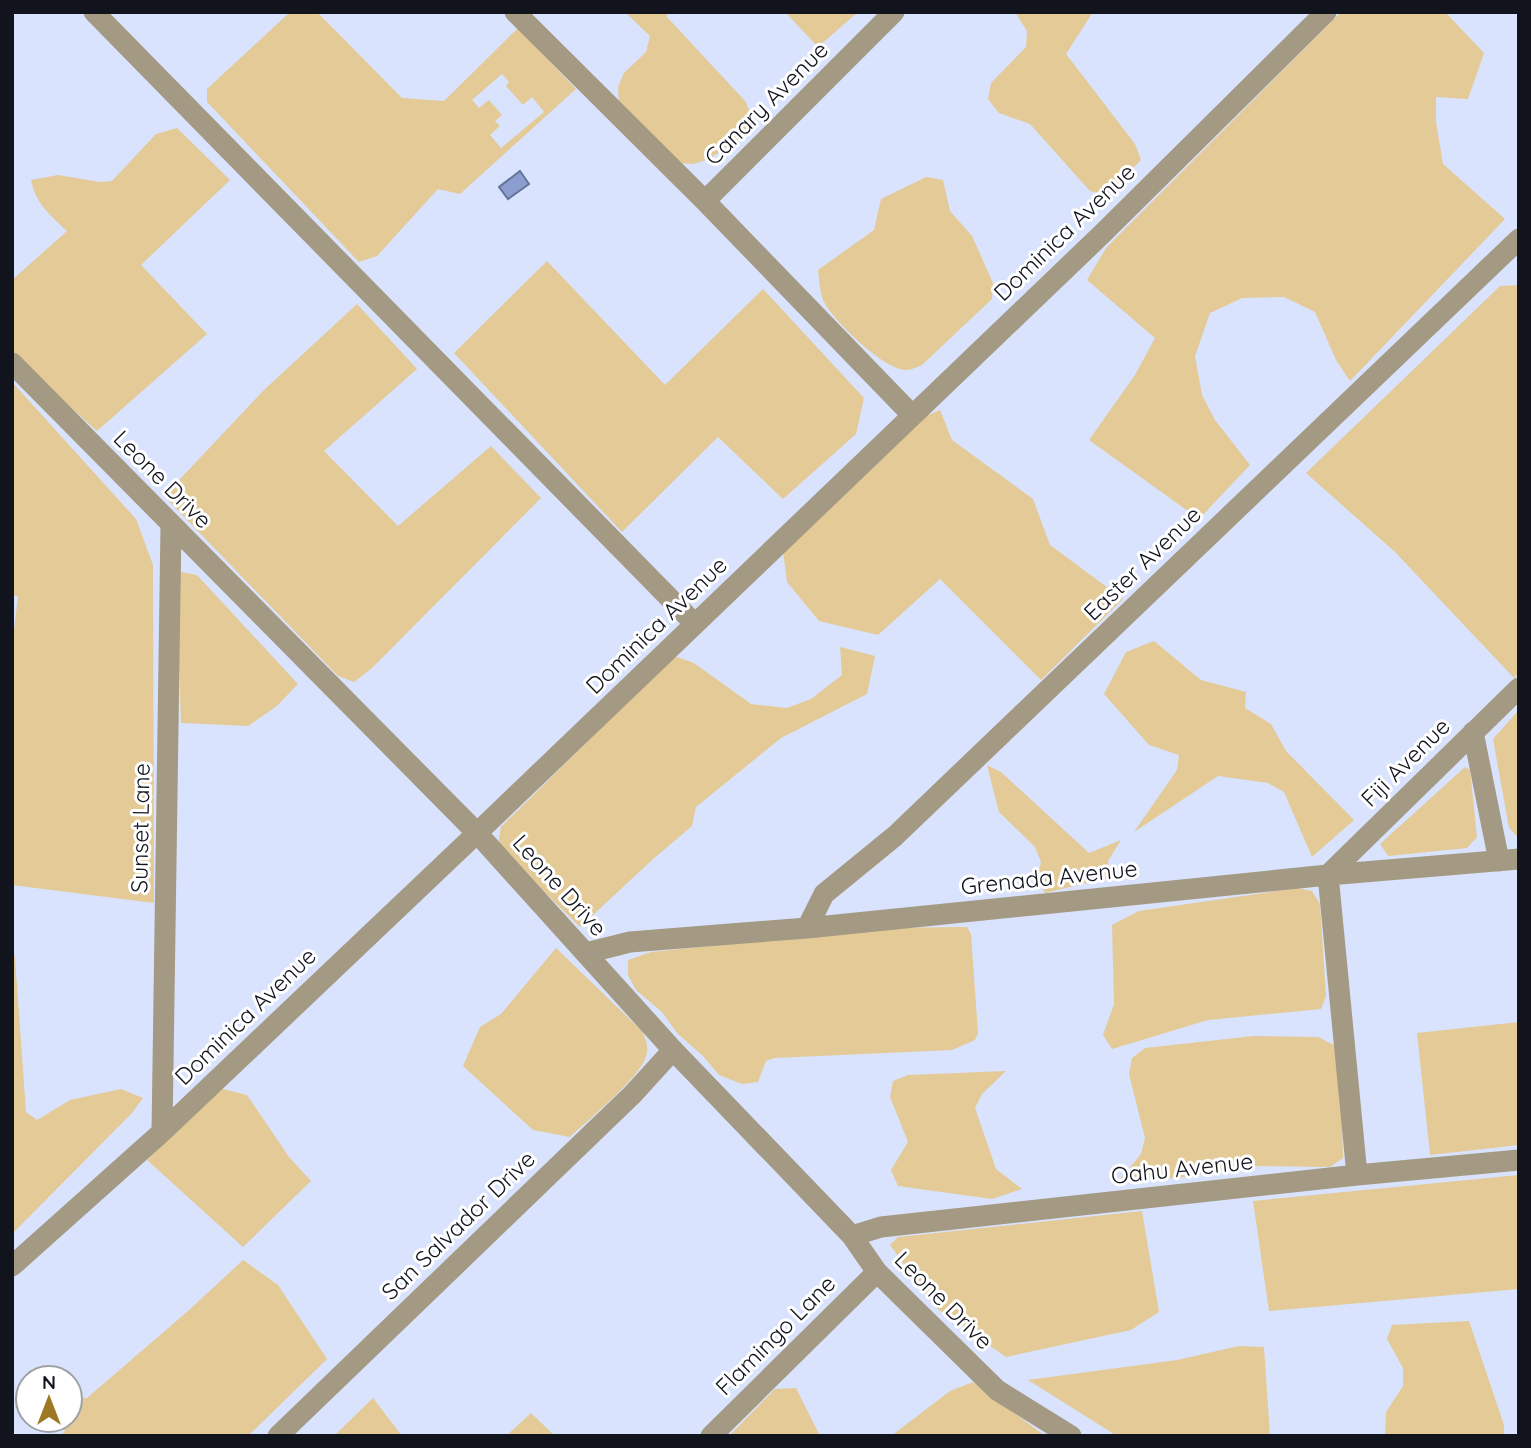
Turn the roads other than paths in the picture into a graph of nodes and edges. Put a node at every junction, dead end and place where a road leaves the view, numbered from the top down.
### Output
1 (94, 12) edge
2 (515, 12) edge
3 (894, 12) edge
4 (1326, 12) edge
5 (705, 201) junction
6 (1519, 239) edge
7 (12, 363) edge
8 (912, 415) junction
9 (171, 525) junction
10 (695, 624) junction
11 (1519, 688) edge
12 (1473, 732) junction
13 (477, 833) junction
14 (1509, 860) edge
15 (1328, 875) junction
16 (807, 928) junction
17 (586, 953) junction
18 (673, 1051) junction
19 (162, 1132) junction
20 (1519, 1160) edge
21 (1357, 1175) junction
22 (852, 1237) junction
23 (12, 1266) edge
24 (877, 1272) junction
25 (278, 1436) edge
26 (711, 1436) edge
27 (1071, 1436) edge

1 - 10 street
2 - 5 street
3 - 5 street, Canary Avenue
4 - 8 street, Dominica Avenue
5 - 8 street
6 - 16 street, Easter Avenue
7 - 9 street, Leone Drive
8 - 10 street, Dominica Avenue
9 - 13 street, Leone Drive
9 - 19 street, Sunset Lane
10 - 13 street, Dominica Avenue
11 - 12 street, Fiji Avenue
12 - 14 street
12 - 15 street, Fiji Avenue
13 - 17 street, Leone Drive
13 - 19 street, Dominica Avenue
14 - 15 street, Grenada Avenue
15 - 16 street, Grenada Avenue
15 - 21 street
16 - 17 street, Grenada Avenue
17 - 18 street, Leone Drive
18 - 22 street, Leone Drive
18 - 25 street, San Salvador Drive
19 - 23 street, Dominica Avenue
20 - 21 street, Oahu Avenue
21 - 22 street, Oahu Avenue
22 - 24 street, Leone Drive
24 - 26 street, Flamingo Lane
24 - 27 street, Leone Drive

